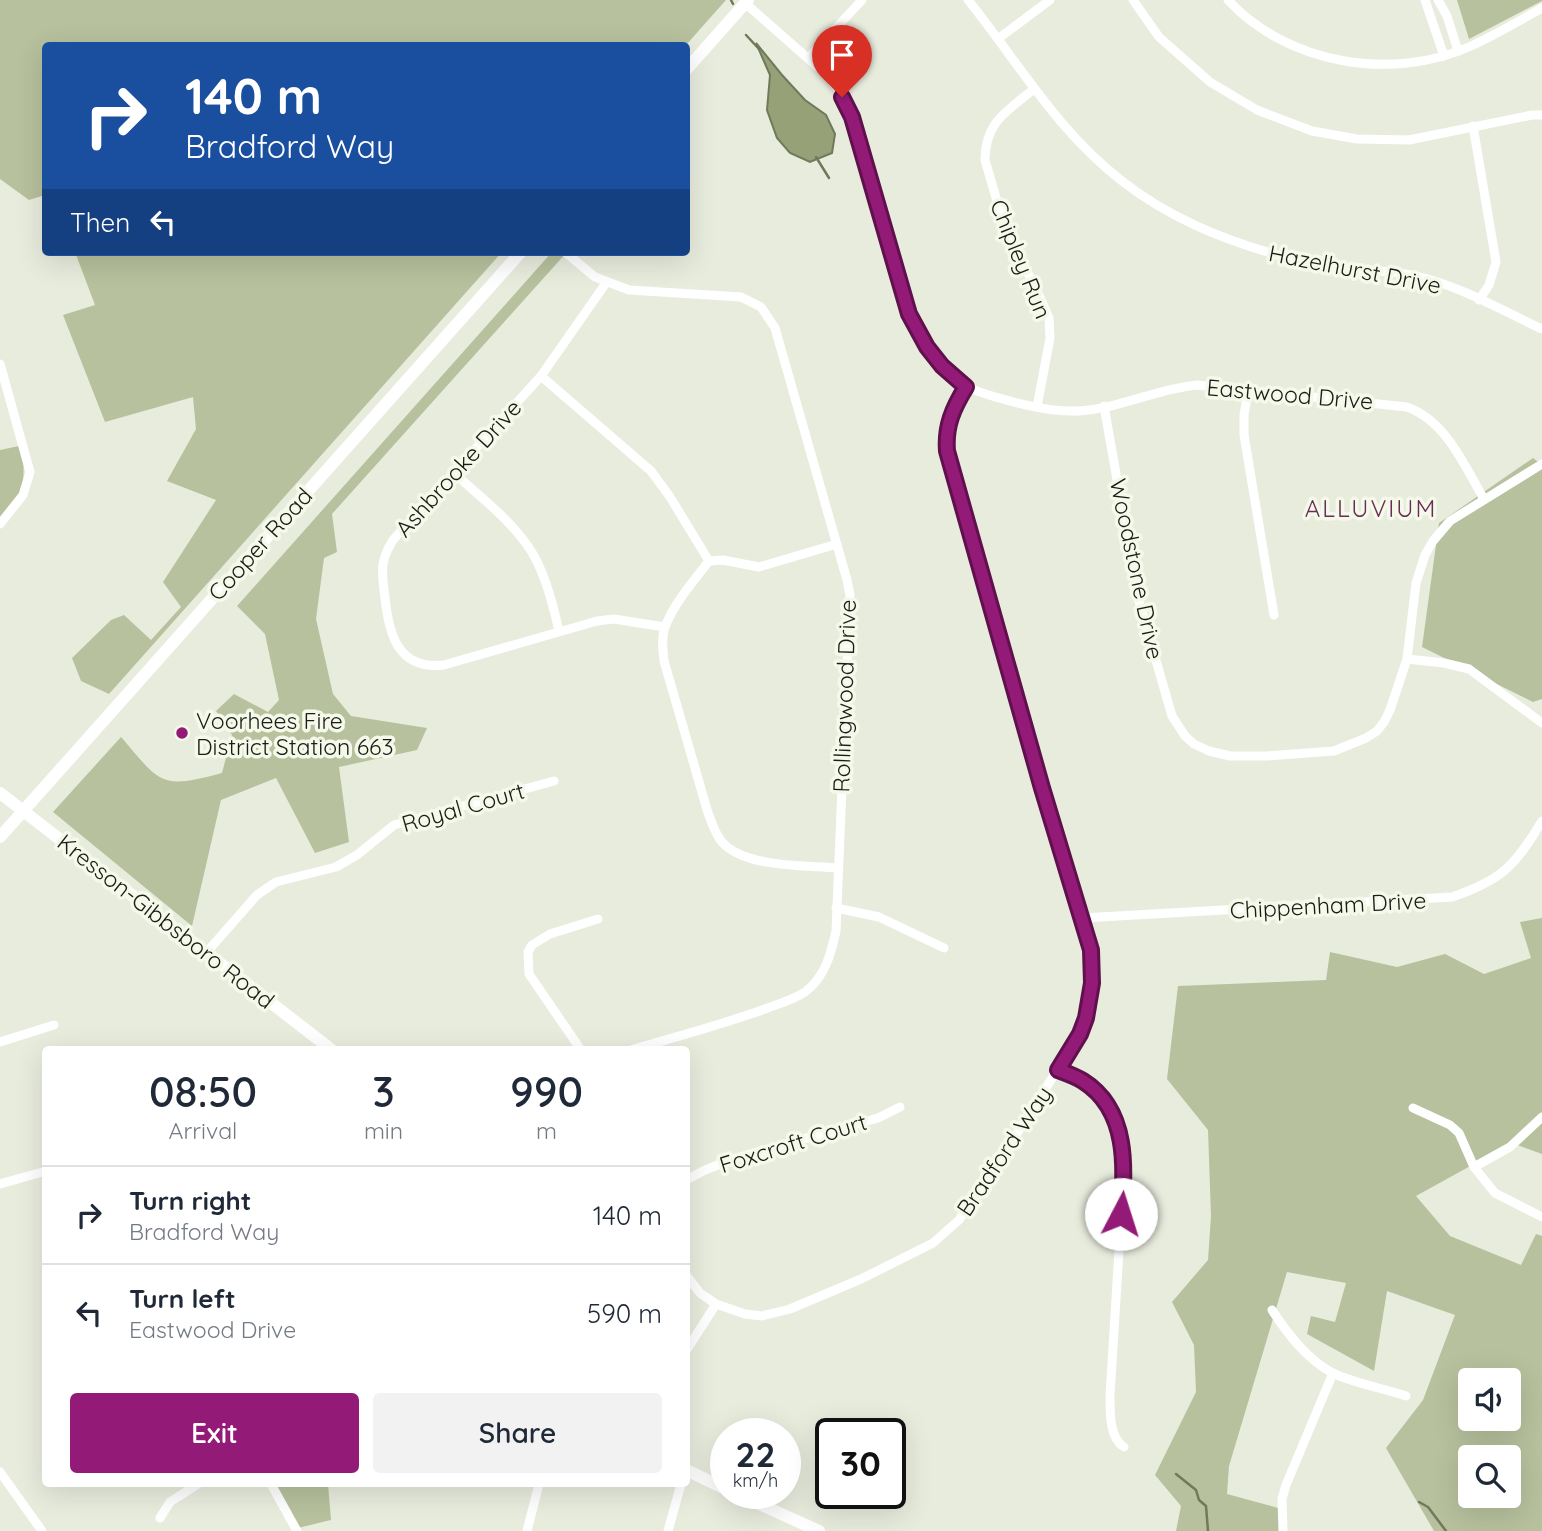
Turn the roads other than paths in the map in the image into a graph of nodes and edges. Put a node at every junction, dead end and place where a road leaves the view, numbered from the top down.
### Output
1 (862, 0) edge
2 (968, 0) edge
3 (1051, 0) edge
4 (1133, 0) edge
5 (1228, 0) edge
6 (1425, 0) edge
7 (1438, 0) edge
8 (746, 2) edge
9 (1542, 8) edge
10 (999, 38) junction
11 (1458, 51) junction
12 (1444, 55) junction
13 (808, 58) junction
14 (690, 65) edge
15 (1034, 89) junction
16 (1542, 115) edge
17 (1473, 126) junction
18 (517, 256) edge
19 (570, 256) edge
20 (606, 283) junction
21 (1479, 300) junction
22 (1542, 329) edge
23 (0, 364) edge
24 (541, 376) junction
25 (966, 387) junction
26 (1248, 391) junction
27 (1037, 407) junction
28 (1104, 407) junction
29 (1542, 464) edge
30 (453, 472) junction
31 (1484, 499) junction
32 (0, 524) edge
33 (837, 544) junction
34 (709, 561) junction
35 (1274, 615) dead end
36 (665, 627) junction
37 (559, 631) junction
38 (1406, 659) junction
39 (1542, 723) edge
40 (554, 781) dead end
41 (0, 793) edge
42 (23, 811) junction
43 (1542, 821) edge
44 (0, 837) edge
45 (837, 868) junction
46 (836, 908) junction
47 (1082, 918) junction
48 (598, 919) dead end
49 (944, 948) dead end
50 (206, 953) junction
51 (54, 1025) dead end
52 (0, 1042) edge
53 (327, 1046) edge
54 (578, 1046) edge
55 (644, 1046) edge
56 (1058, 1070) junction
57 (900, 1107) dead end
58 (1413, 1108) dead end
59 (1542, 1117) edge
60 (1474, 1167) junction
61 (42, 1172) edge
62 (690, 1178) edge
63 (0, 1184) edge
64 (1542, 1217) edge
65 (690, 1280) edge
66 (716, 1304) junction
67 (1272, 1310) dead end
68 (690, 1346) edge
69 (1333, 1373) junction
70 (1406, 1396) dead end
71 (1124, 1447) dead end
72 (690, 1472) edge
73 (1, 1475) edge
74 (710, 1481) edge
75 (193, 1487) edge
76 (273, 1487) edge
77 (538, 1487) edge
78 (680, 1487) edge
79 (770, 1509) edge
80 (160, 1518) dead end
81 (42, 1531) edge
82 (297, 1531) edge
83 (527, 1531) edge
84 (668, 1531) edge
85 (819, 1531) edge
86 (1283, 1531) edge

1 - 13 street
2 - 10 street, Hazelhurst Drive
3 - 10 street
4 - 17 street
5 - 12 street
6 - 12 street
7 - 11 street
8 - 13 street, Eastwood Drive
8 - 14 street
9 - 11 street
10 - 15 street, Hazelhurst Drive
11 - 12 street
13 - 25 street, Eastwood Drive
15 - 21 street, Hazelhurst Drive
15 - 27 street, Chipley Run
16 - 17 street
17 - 21 street
18 - 42 street, Cooper Road
19 - 20 street, Rollingwood Drive
20 - 24 street, Ashbrooke Drive
20 - 33 street, Rollingwood Drive
21 - 22 street, Hazelhurst Drive
23 - 32 street
24 - 30 street, Ashbrooke Drive
24 - 34 street
25 - 27 street, Eastwood Drive
25 - 47 street, Bradford Way
26 - 28 street, Eastwood Drive
26 - 31 street, Eastwood Drive
26 - 35 street
27 - 28 street, Eastwood Drive
28 - 38 street, Woodstone Drive
29 - 31 street, Woodstone Drive
30 - 37 street
30 - 37 street, Ashbrooke Drive
31 - 38 street, Woodstone Drive
33 - 34 street
33 - 45 street, Rollingwood Drive
34 - 36 street
36 - 37 street, Ashbrooke Drive
36 - 45 street
38 - 39 street
40 - 50 street, Royal Court
41 - 42 street, Kresson-Gibbsboro Road
42 - 44 street, Cooper Road
42 - 50 street, Kresson-Gibbsboro Road
43 - 47 street, Chippenham Drive
45 - 46 street, Rollingwood Drive
46 - 49 street
46 - 55 street, Rollingwood Drive
47 - 56 street, Bradford Way
48 - 54 street
50 - 53 street, Kresson-Gibbsboro Road
51 - 52 street
56 - 66 street, Bradford Way
56 - 71 street
57 - 62 street, Foxcroft Court
58 - 60 street
59 - 60 street
60 - 64 street
61 - 63 street
65 - 66 street, Bradford Way
66 - 68 street
67 - 69 street
69 - 70 street
69 - 86 street
72 - 74 street
73 - 81 street
75 - 80 street
76 - 82 street
77 - 83 street
78 - 84 street
79 - 85 street

